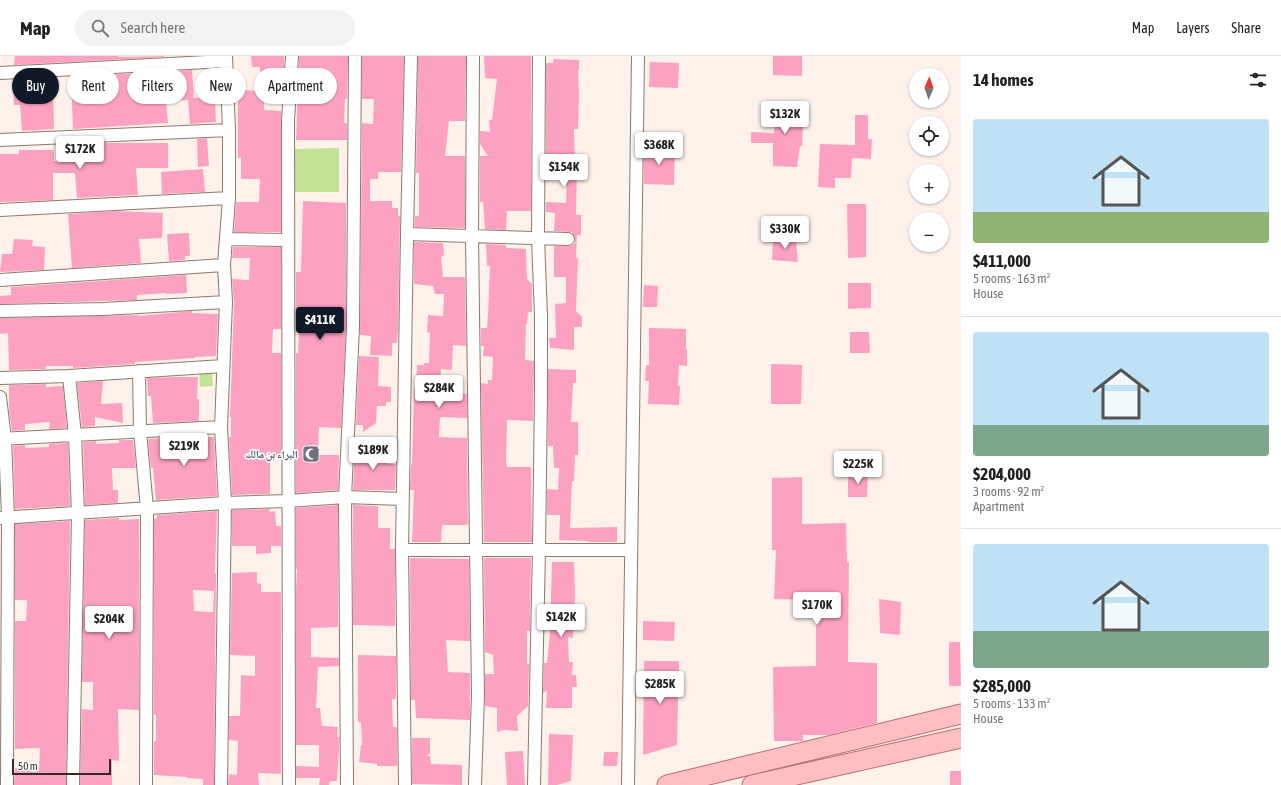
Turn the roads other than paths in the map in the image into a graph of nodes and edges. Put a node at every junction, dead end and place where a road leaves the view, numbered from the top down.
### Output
1 (292, 56) edge
2 (355, 56) edge
3 (411, 56) edge
4 (473, 56) edge
5 (539, 56) edge
6 (638, 56) edge
7 (226, 59) edge
8 (0, 74) edge
9 (229, 130) junction
10 (0, 140) edge
11 (229, 198) junction
12 (0, 210) edge
13 (406, 234) junction
14 (472, 236) junction
15 (538, 238) junction
16 (568, 238) dead end
17 (226, 239) junction
18 (288, 240) junction
19 (224, 265) junction
20 (0, 280) edge
21 (226, 302) junction
22 (0, 311) edge
23 (223, 366) junction
24 (139, 371) junction
25 (69, 376) junction
26 (0, 378) edge
27 (0, 397) edge
28 (221, 427) junction
29 (140, 431) junction
30 (75, 435) junction
31 (2, 439) edge
32 (345, 497) junction
33 (403, 499) junction
34 (288, 501) junction
35 (224, 504) junction
36 (147, 509) junction
37 (78, 514) junction
38 (4, 518) edge
39 (402, 550) junction
40 (475, 550) junction
41 (539, 550) junction
42 (631, 550) junction
43 (961, 714) edge
44 (961, 738) edge
45 (7, 785) edge
46 (73, 785) edge
47 (146, 785) edge
48 (221, 785) edge
49 (289, 785) edge
50 (347, 785) edge
51 (405, 785) edge
52 (475, 785) edge
53 (534, 785) edge
54 (628, 785) edge
55 (667, 785) edge
56 (752, 785) edge

1 - 18 street
2 - 32 street
3 - 13 street
4 - 14 street
5 - 15 street
6 - 42 street
7 - 8 street
7 - 9 street
9 - 10 street
9 - 11 street
11 - 12 street
11 - 17 street
13 - 14 street
13 - 33 street
14 - 15 street
14 - 40 street
15 - 16 street
15 - 41 street
17 - 18 street
17 - 19 street
18 - 34 street
19 - 20 street
19 - 21 street
21 - 22 street
21 - 23 street
23 - 24 street
23 - 28 street
24 - 25 street
24 - 29 street
25 - 26 street
25 - 30 street
27 - 31 street
28 - 29 street
28 - 35 street
29 - 30 street
29 - 36 street
30 - 31 street
30 - 37 street
31 - 38 street
32 - 33 street
32 - 34 street
32 - 50 street
33 - 39 street
34 - 35 street
34 - 49 street
35 - 36 street
35 - 48 street
36 - 37 street
36 - 47 street
37 - 38 street
37 - 46 street
38 - 45 street
39 - 40 street
39 - 51 street
40 - 41 street
40 - 52 street
41 - 42 street
41 - 53 street
42 - 54 street
43 - 55 main road
44 - 56 main road

